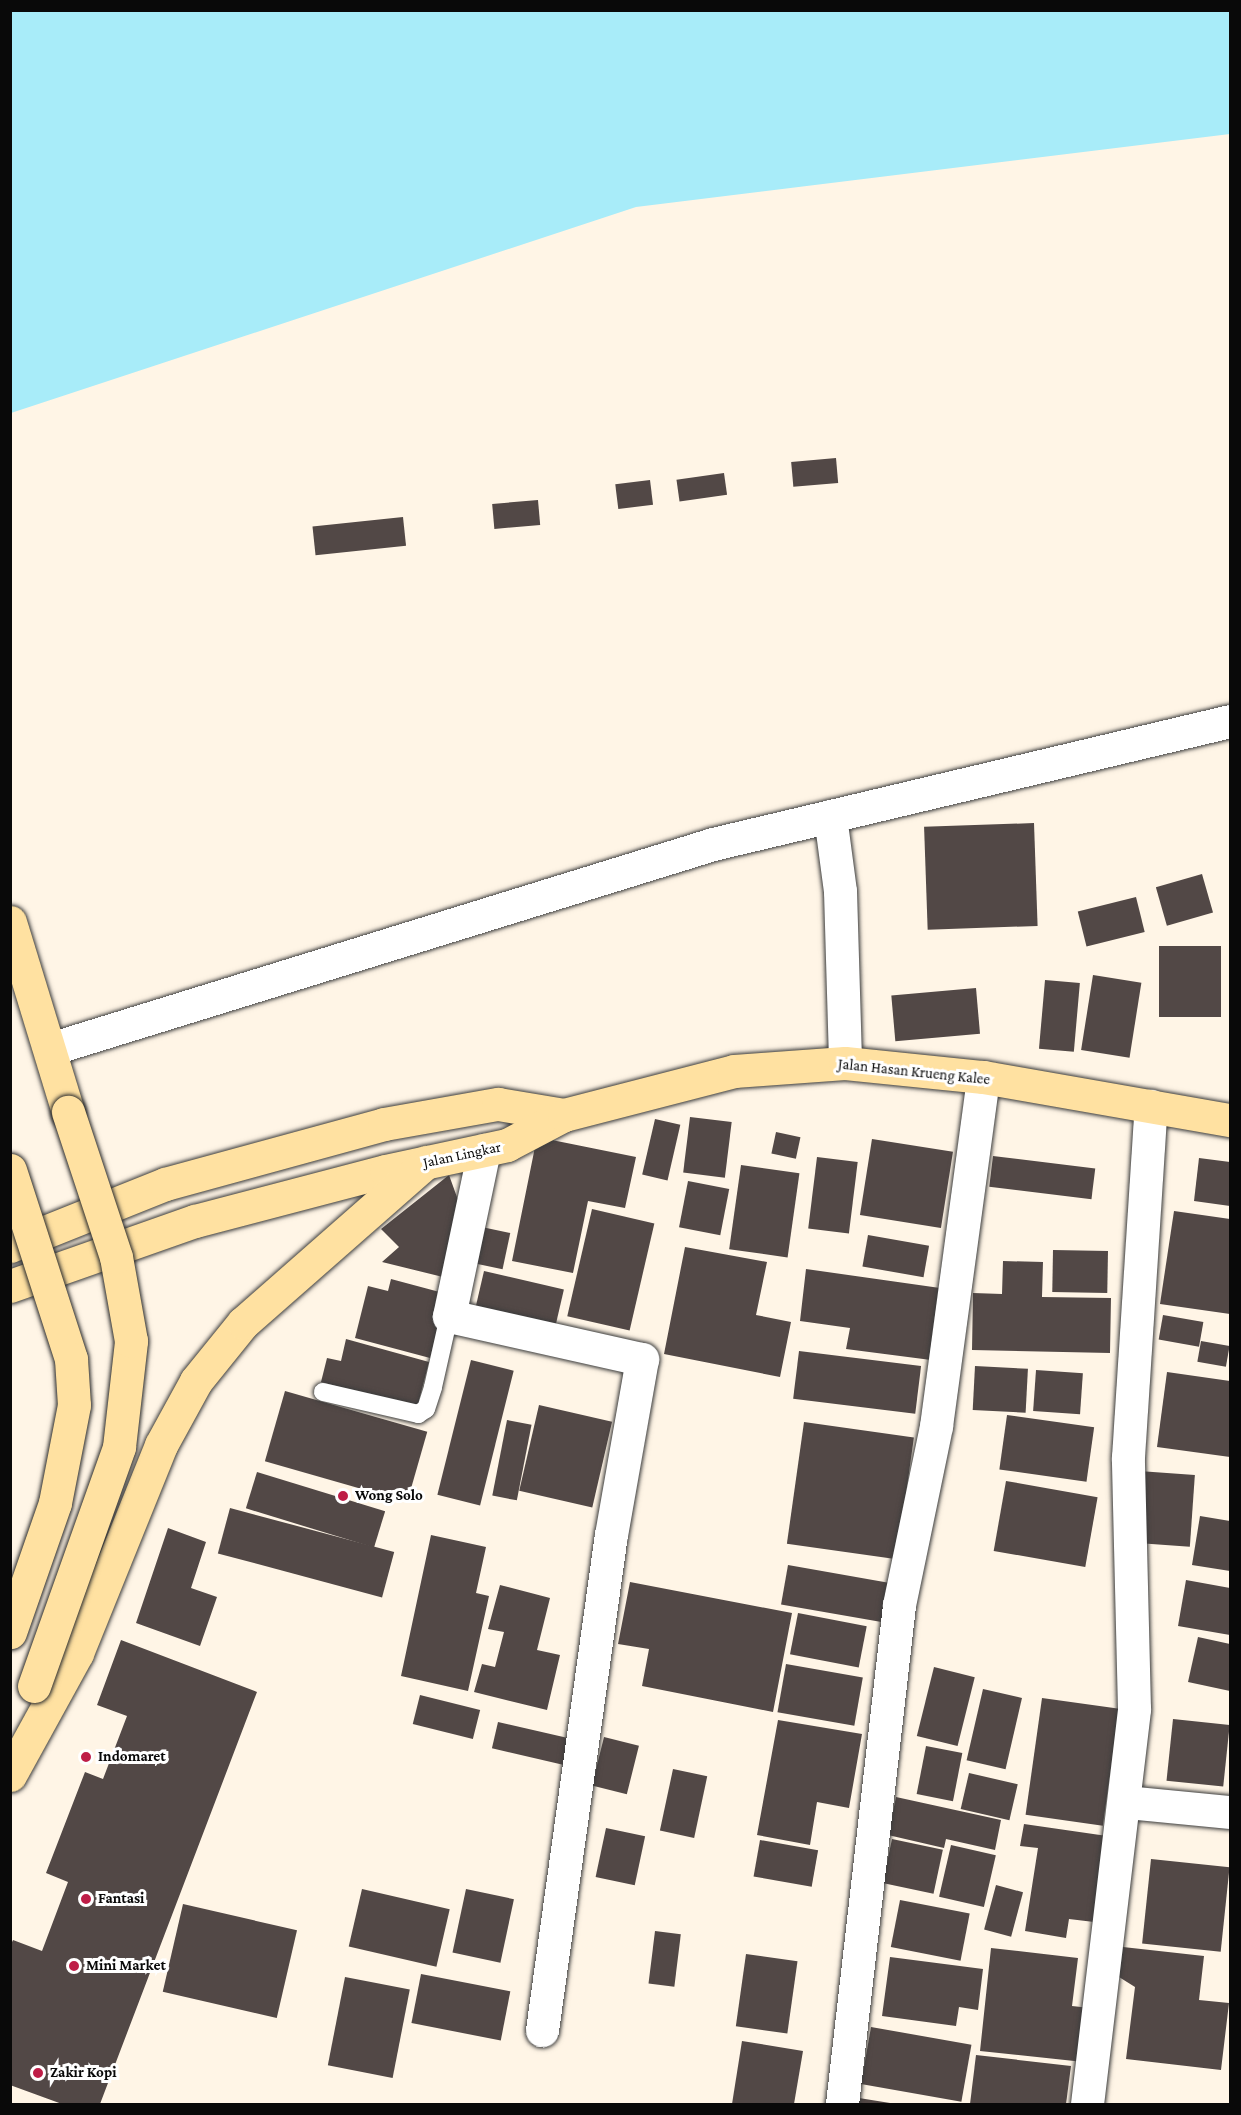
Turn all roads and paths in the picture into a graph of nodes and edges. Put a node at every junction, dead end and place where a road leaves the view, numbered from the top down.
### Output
1 (1230, 722) edge
2 (830, 816) junction
3 (10, 922) edge
4 (845, 1048) junction
5 (50, 1049) junction
6 (983, 1077) junction
7 (1151, 1106) junction
8 (564, 1115) junction
9 (1230, 1120) edge
10 (484, 1150) junction
11 (426, 1162) junction
12 (10, 1170) edge
13 (10, 1246) edge
14 (10, 1286) edge
15 (449, 1316) junction
16 (323, 1392) dead end
17 (10, 1632) edge
18 (10, 1745) edge
19 (10, 1775) edge
20 (1126, 1802) junction
21 (1230, 1812) edge
22 (542, 2030) dead end
23 (842, 2104) edge
24 (1087, 2104) edge

1 - 2 street
2 - 4 street
2 - 5 street
3 - 5 main road
4 - 6 main road, Jalan Hasan Krueng Kalee
4 - 8 main road, Jalan Hasan Krueng Kalee
5 - 18 main road, bridge
6 - 7 main road, Jalan Hasan Krueng Kalee
6 - 23 street
7 - 9 main road, Jalan Hasan Krueng Kalee
7 - 20 street
8 - 10 main road, Jalan Lingkar
8 - 13 main road
10 - 11 main road, Jalan Lingkar
10 - 15 street
11 - 14 main road, Jalan Lingkar
11 - 19 main road
12 - 17 main road, bridge
15 - 16 lane
15 - 22 street
20 - 21 street
20 - 24 street

